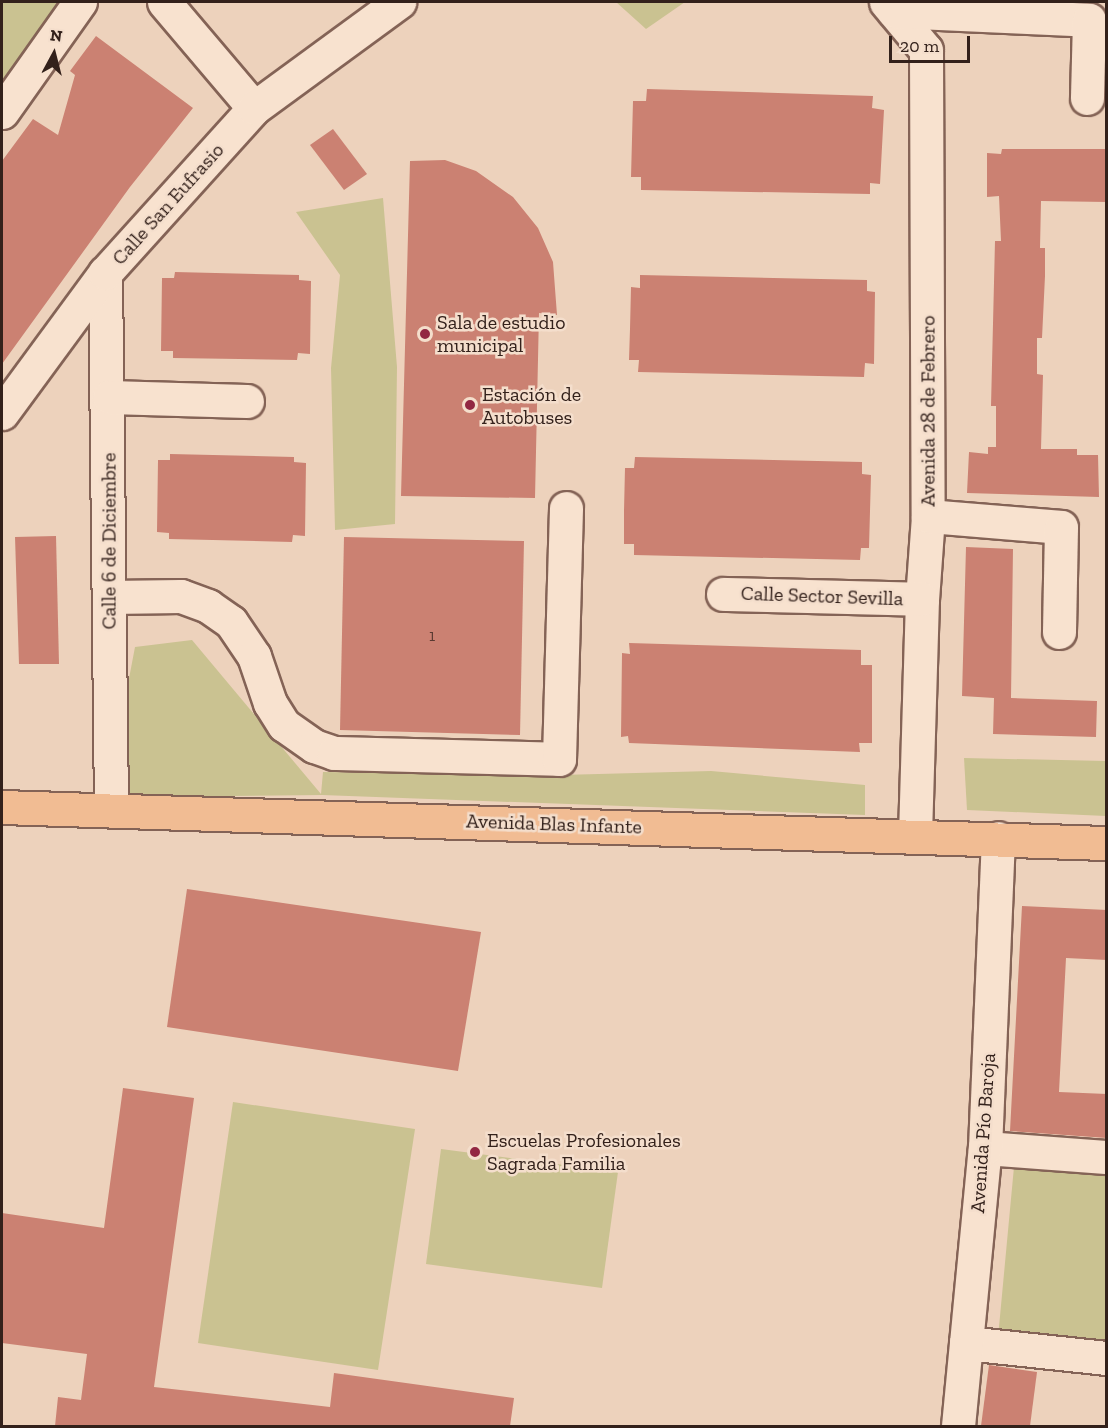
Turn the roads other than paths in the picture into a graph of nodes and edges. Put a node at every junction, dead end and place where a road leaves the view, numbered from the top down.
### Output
1 (80, 2) edge
2 (399, 2) edge
3 (890, 6) edge
4 (179, 8) edge
5 (1087, 98) dead end
6 (254, 108) junction
7 (2, 112) edge
8 (105, 273) junction
9 (109, 397) junction
10 (247, 401) dead end
11 (2, 413) edge
12 (566, 508) dead end
13 (928, 516) junction
14 (723, 594) dead end
15 (109, 597) junction
16 (922, 599) junction
17 (1059, 632) dead end
18 (2, 807) edge
19 (111, 809) junction
20 (915, 834) junction
21 (998, 838) junction
22 (1107, 843) edge
23 (985, 1148) junction
24 (1107, 1157) edge
25 (966, 1343) junction
26 (1107, 1358) edge
27 (958, 1426) edge

1 - 7 street
2 - 6 street, Calle San Eufrasio
3 - 5 street
3 - 13 street, Avenida 28 de Febrero
4 - 6 street
6 - 8 street, Calle San Eufrasio
8 - 9 street, Calle 6 de Diciembre
8 - 11 street, Calle San Eufrasio
9 - 10 street
9 - 15 street, Calle 6 de Diciembre
12 - 15 street
13 - 16 street, Avenida 28 de Febrero
13 - 17 street
14 - 16 street, Calle Sector Sevilla
15 - 19 street, Calle 6 de Diciembre
16 - 20 street, Avenida 28 de Febrero
18 - 19 main road, Avenida Blas Infante
19 - 20 main road, Avenida Blas Infante
20 - 21 main road, Avenida Blas Infante
21 - 22 main road, Avenida Blas Infante
21 - 23 street, Avenida Pío Baroja
23 - 24 street
23 - 25 street, Avenida Pío Baroja
25 - 26 street
25 - 27 street, Avenida Pío Baroja

